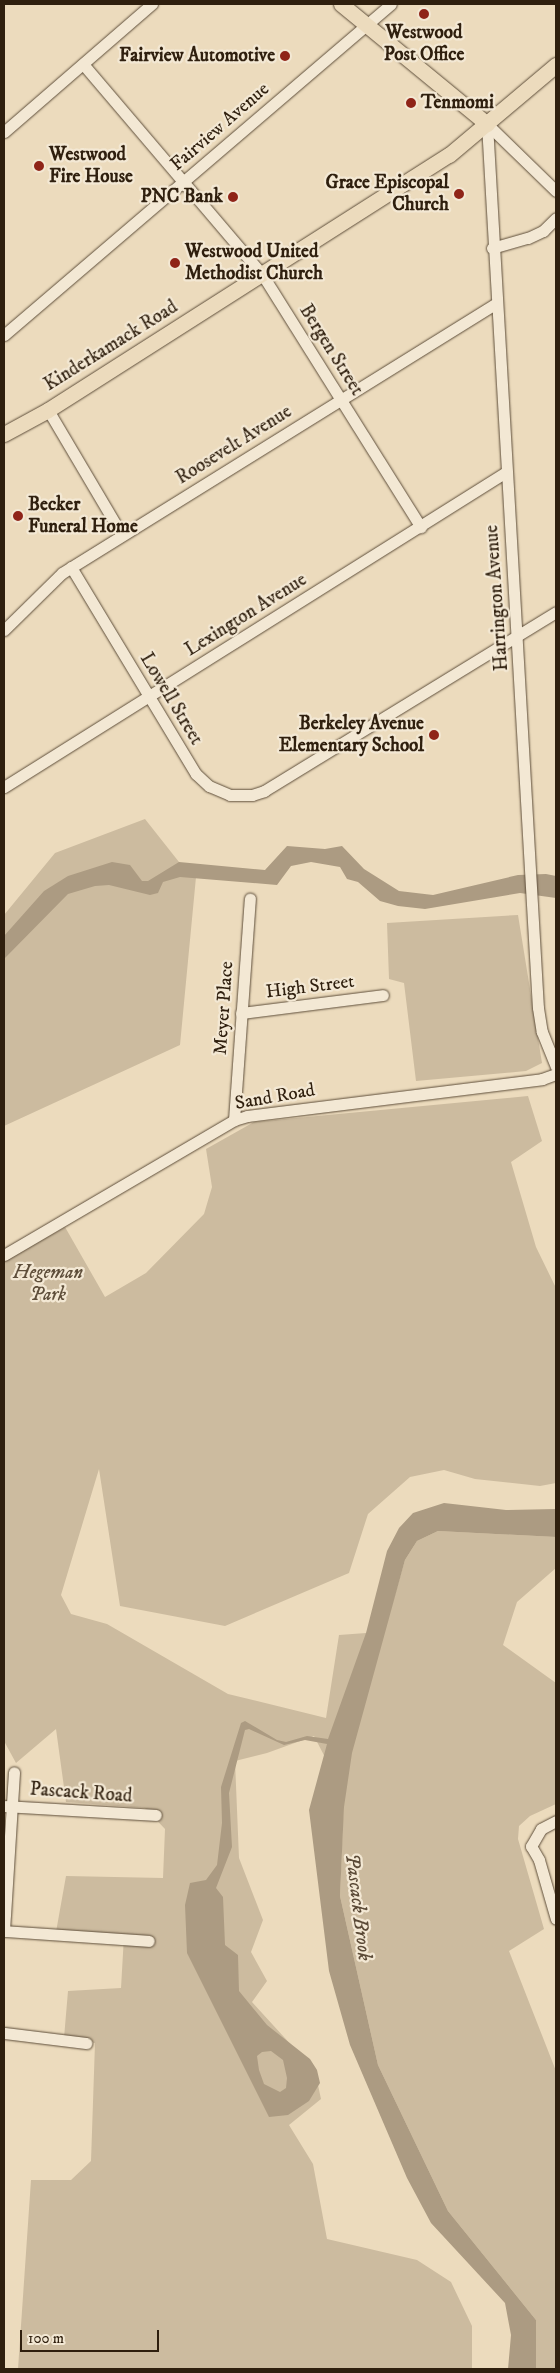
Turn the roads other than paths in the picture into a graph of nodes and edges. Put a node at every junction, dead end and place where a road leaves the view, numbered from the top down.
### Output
1 (152, 4) edge
2 (341, 4) edge
3 (391, 4) edge
4 (367, 24) junction
5 (83, 64) junction
6 (556, 65) edge
7 (487, 124) junction
8 (4, 132) edge
9 (183, 182) junction
10 (556, 191) edge
11 (556, 218) edge
12 (492, 248) junction
13 (262, 274) junction
14 (495, 304) junction
15 (4, 335) edge
16 (341, 399) junction
17 (48, 410) junction
18 (4, 434) edge
19 (506, 472) junction
20 (421, 527) junction
21 (122, 535) junction
22 (71, 567) junction
23 (556, 612) edge
24 (4, 630) edge
25 (518, 634) junction
26 (149, 696) junction
27 (5, 784) edge
28 (250, 898) dead end
29 (383, 995) dead end
30 (241, 1013) junction
31 (556, 1066) edge
32 (556, 1074) edge
33 (234, 1120) junction
34 (4, 1255) edge
35 (14, 1772) dead end
36 (8, 1806) edge
37 (156, 1815) dead end
38 (556, 1821) edge
39 (556, 1919) edge
40 (4, 1931) edge
41 (149, 1941) dead end
42 (4, 2033) edge
43 (86, 2043) dead end

1 - 5 street
2 - 4 main road
3 - 4 street, Fairview Avenue
4 - 7 main road
4 - 9 street, Fairview Avenue
5 - 8 street
5 - 9 street, Bergen Street
6 - 7 main road, Kinderkamack Road
7 - 10 street
7 - 12 street, Harrington Avenue
7 - 13 main road, Kinderkamack Road
9 - 13 street, Bergen Street
9 - 15 street, Fairview Avenue
11 - 12 street
12 - 14 street, Harrington Avenue
13 - 16 street, Bergen Street
13 - 17 main road, Kinderkamack Road
14 - 16 street, Roosevelt Avenue
14 - 19 street, Harrington Avenue
16 - 20 street, Bergen Street
16 - 21 street, Roosevelt Avenue
17 - 18 main road, Kinderkamack Road
17 - 21 street
19 - 20 street, Lexington Avenue
19 - 25 street, Harrington Avenue
20 - 26 street, Lexington Avenue
21 - 22 street, Roosevelt Avenue
22 - 24 street, Roosevelt Avenue
22 - 26 street, Lowell Street
23 - 25 street, Lowell Street
25 - 26 street, Lowell Street
25 - 31 street, Harrington Avenue
26 - 27 street, Lexington Avenue
28 - 30 street, Meyer Place
29 - 30 street, High Street
30 - 33 street, Meyer Place
32 - 33 street, Sand Road
33 - 34 street, Sand Road
35 - 36 street
36 - 37 street, Pascack Road
36 - 40 street
38 - 39 street
40 - 41 street
42 - 43 street

